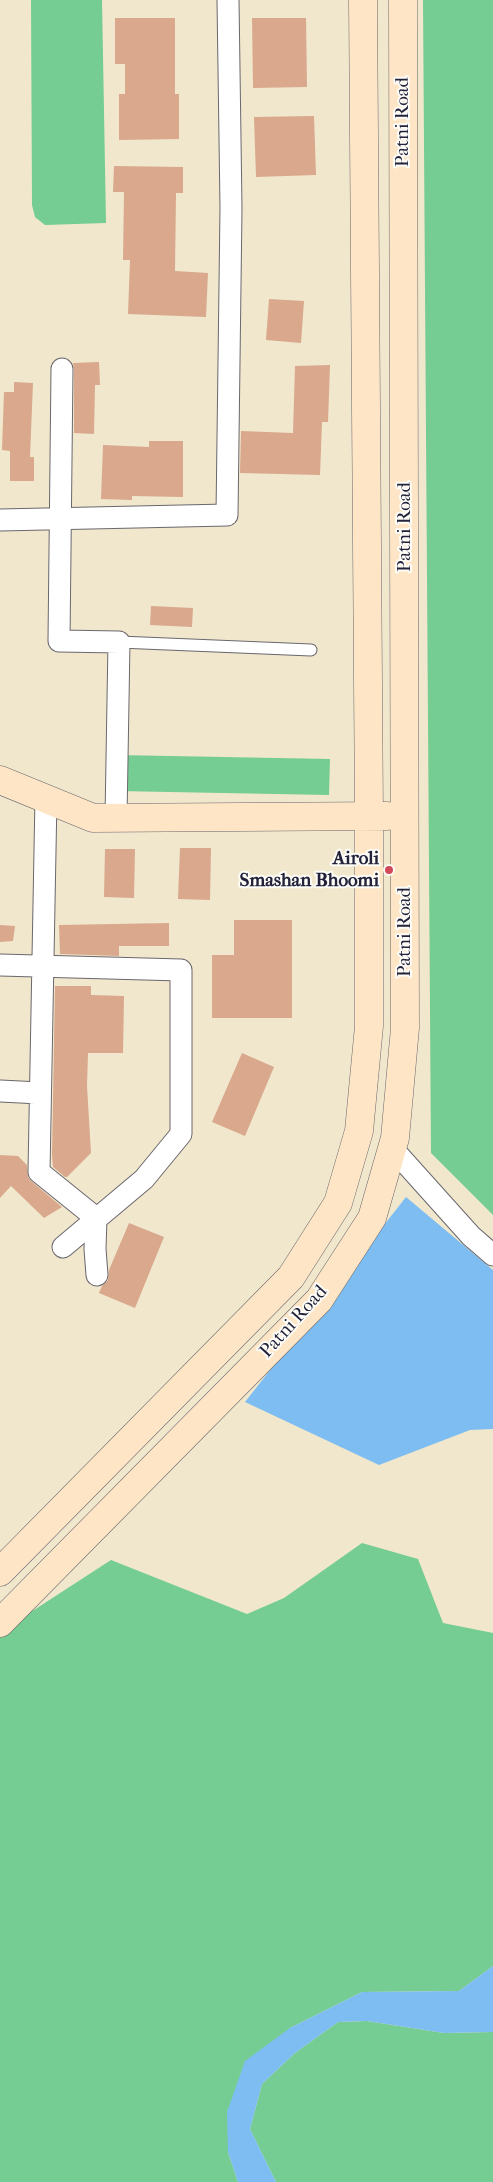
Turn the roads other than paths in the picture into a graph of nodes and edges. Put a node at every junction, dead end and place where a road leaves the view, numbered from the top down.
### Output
1 (228, 0) edge
2 (363, 0) edge
3 (403, 0) edge
4 (62, 369) dead end
5 (60, 518) junction
6 (0, 520) edge
7 (119, 642) junction
8 (312, 650) dead end
9 (0, 780) edge
10 (46, 797) junction
11 (369, 816) junction
12 (406, 816) junction
13 (116, 818) junction
14 (0, 965) edge
15 (42, 968) junction
16 (0, 1091) edge
17 (40, 1093) junction
18 (392, 1148) junction
19 (96, 1218) junction
20 (63, 1247) dead end
21 (493, 1255) edge
22 (97, 1275) dead end
23 (0, 1572) edge
24 (0, 1623) edge

1 - 5 street
2 - 11 main road, Patni Road
3 - 12 main road, Patni Road
4 - 5 street
5 - 6 street
5 - 7 street
7 - 8 lane
7 - 13 street
9 - 10 main road
10 - 13 main road
10 - 15 street
11 - 12 main road
11 - 13 main road
11 - 23 main road, Patni Road
12 - 18 main road, Patni Road
14 - 15 street
15 - 17 street
15 - 19 street
16 - 17 street
17 - 19 street
18 - 21 street
18 - 24 main road, Patni Road
19 - 20 street
19 - 22 street

